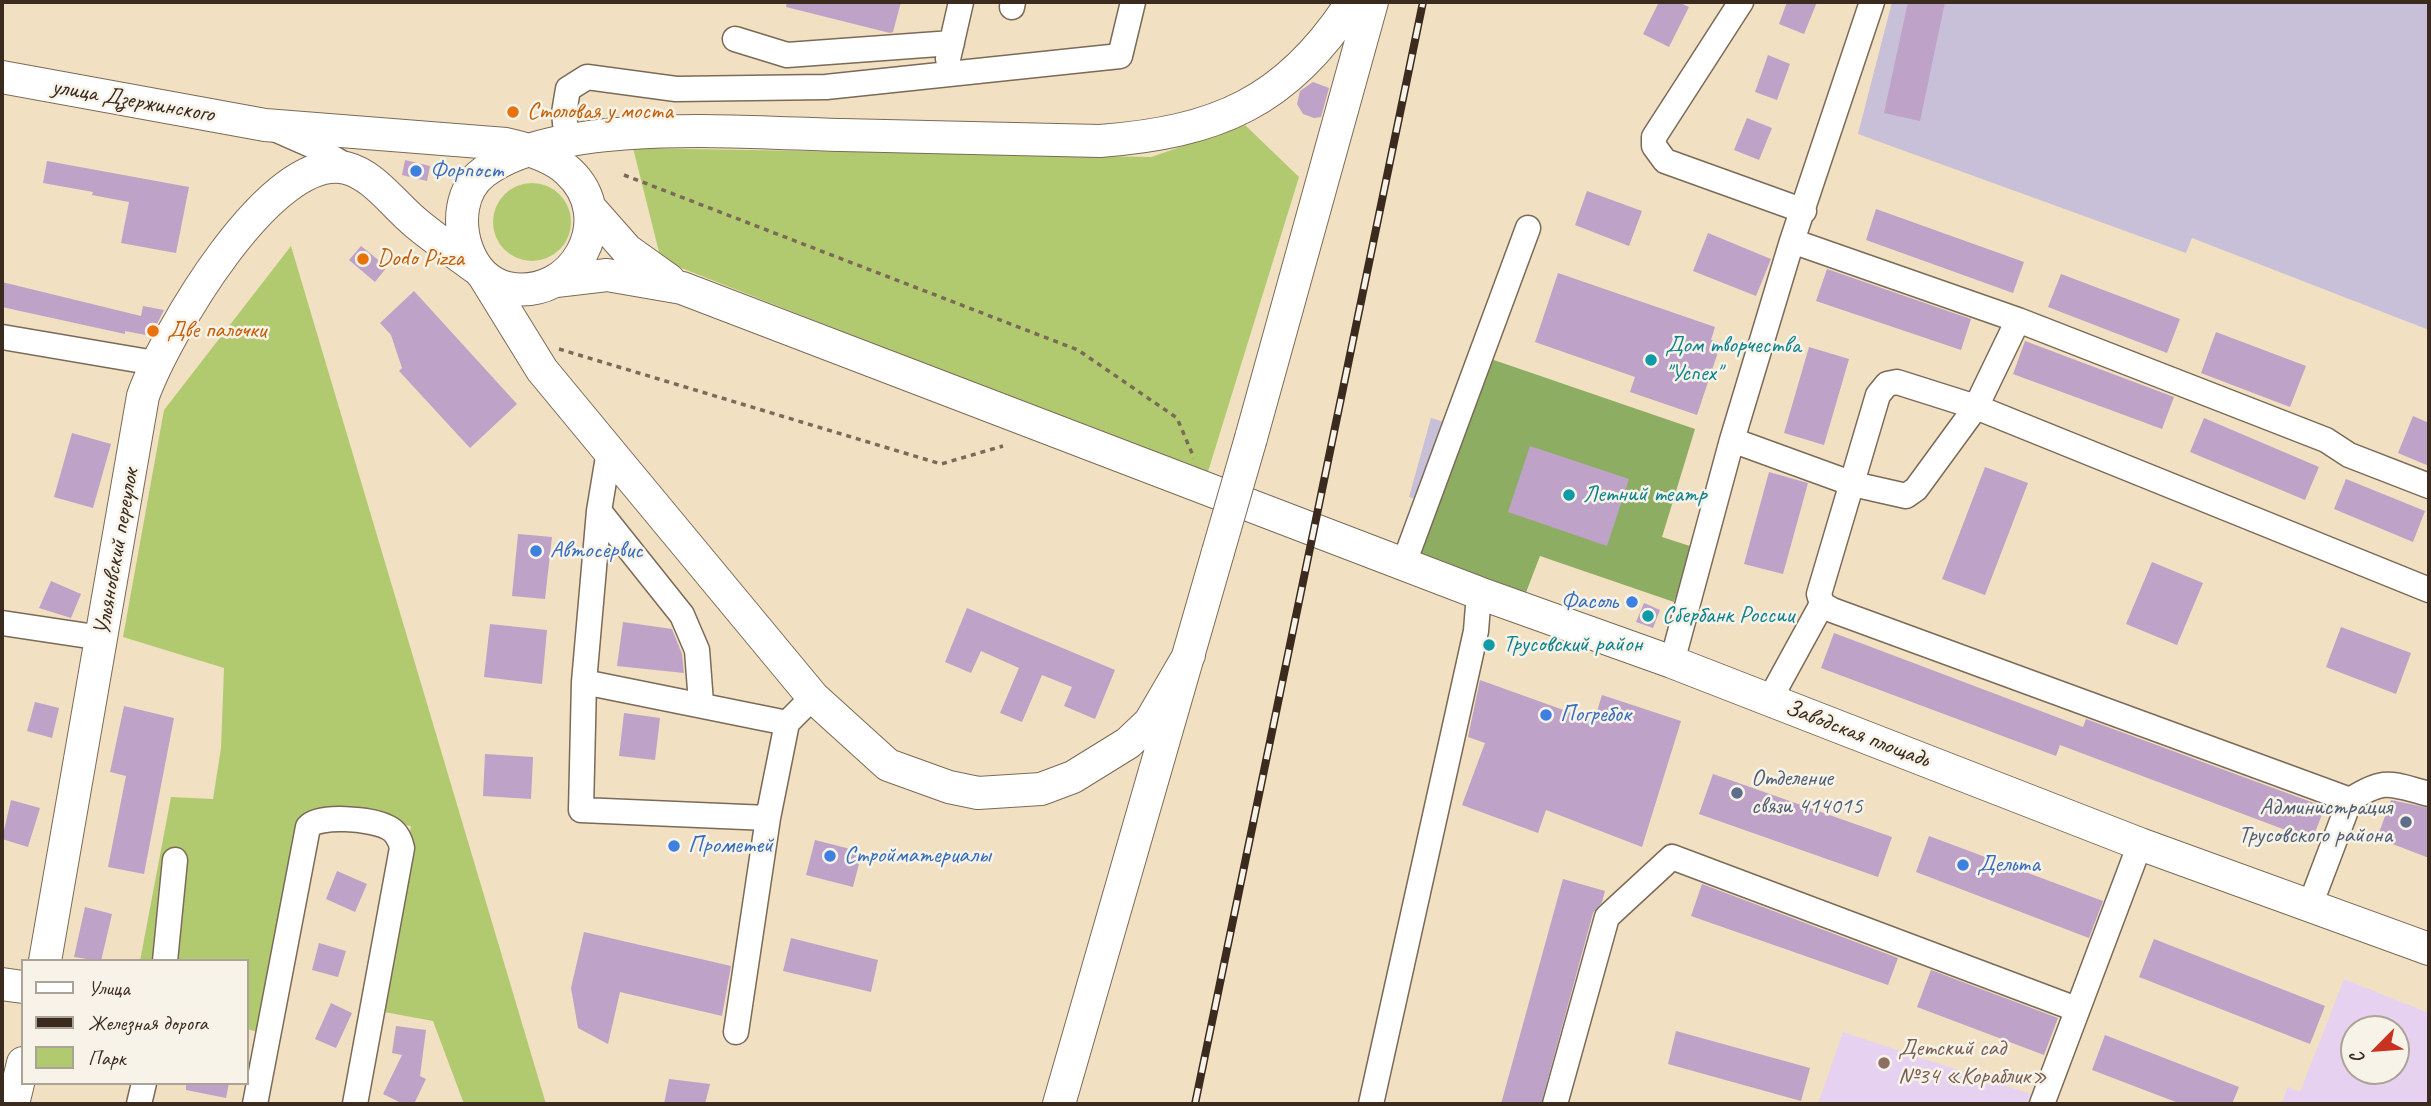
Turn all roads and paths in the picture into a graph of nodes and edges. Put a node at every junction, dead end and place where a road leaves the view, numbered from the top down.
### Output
1 (961, 2) edge
2 (1133, 2) edge
3 (1352, 2) edge
4 (1372, 2) edge
5 (1741, 2) edge
6 (1872, 2) edge
7 (735, 39) dead end
8 (952, 44) junction
9 (944, 75) junction
10 (2, 77) edge
11 (265, 125) junction
12 (567, 142) junction
13 (531, 151) junction
14 (359, 173) junction
15 (624, 175) dead end
16 (589, 207) junction
17 (1804, 211) junction
18 (1528, 228) dead end
19 (1792, 241) junction
20 (481, 273) junction
21 (556, 281) junction
22 (682, 288) junction
23 (2018, 320) junction
24 (2, 337) edge
25 (520, 338) junction
26 (155, 363) junction
27 (1976, 407) junction
28 (1732, 440) junction
29 (1003, 446) dead end
30 (609, 451) junction
31 (1195, 460) dead end
32 (1853, 484) junction
33 (2429, 485) edge
34 (599, 511) junction
35 (1404, 563) junction
36 (2429, 590) edge
37 (1479, 593) junction
38 (1822, 604) junction
39 (2, 623) edge
40 (102, 638) junction
41 (1189, 655) junction
42 (1672, 662) junction
43 (584, 682) junction
44 (813, 697) junction
45 (1770, 699) junction
46 (701, 703) junction
47 (787, 723) junction
48 (2429, 794) edge
49 (2350, 800) junction
50 (768, 818) junction
51 (2140, 844) junction
52 (176, 860) dead end
53 (2309, 908) junction
54 (2429, 949) edge
55 (45, 959) edge
56 (165, 959) edge
57 (2, 984) edge
58 (21, 987) edge
59 (2076, 1009) junction
60 (736, 1032) dead end
61 (21, 1071) edge
62 (144, 1085) edge
63 (13, 1104) edge
64 (139, 1104) edge
65 (256, 1104) edge
66 (355, 1104) edge
67 (1059, 1104) edge
68 (1371, 1104) edge
69 (1555, 1104) edge
70 (2042, 1104) edge

1 - 8 street
2 - 9 street
3 - 12 main road
4 - 41 main road, bridge
5 - 17 street
6 - 17 street
7 - 8 street
8 - 9 street
9 - 12 street
10 - 11 main road, улица Дзержинского
11 - 13 main road, улица Дзержинского
11 - 14 street
12 - 13 main road
13 - 16 main road
13 - 20 main road
14 - 20 main road
14 - 26 main road, Ульяновский переулок
15 - 31 path
16 - 21 main road
16 - 22 main road
17 - 19 street
18 - 35 street
19 - 23 street
19 - 28 street
20 - 21 main road
20 - 25 main road
21 - 22 main road
22 - 35 main road, Заводская площадь
23 - 27 street
23 - 33 street
24 - 26 street
25 - 29 path
25 - 30 main road
26 - 40 main road, Ульяновский переулок
27 - 32 street
27 - 32 street
27 - 36 street
28 - 32 street
28 - 42 street
30 - 34 street
30 - 44 main road
32 - 38 street
34 - 43 street
34 - 46 street
35 - 37 main road, Заводская площадь
37 - 42 main road, Заводская площадь
37 - 68 street
38 - 45 street
38 - 49 street
39 - 40 street
40 - 55 main road, Ульяновский переулок
41 - 44 main road
41 - 67 main road
42 - 45 main road, Заводская площадь
43 - 46 street
43 - 50 street
44 - 47 street
45 - 51 main road, Заводская площадь
46 - 47 street
47 - 50 street
48 - 49 street
49 - 53 street
50 - 60 street
51 - 53 main road, Заводская площадь
51 - 59 street
52 - 56 street
53 - 54 main road, Заводская площадь
57 - 58 main road
59 - 69 street
59 - 70 street
61 - 63 main road
62 - 64 street
65 - 66 street

